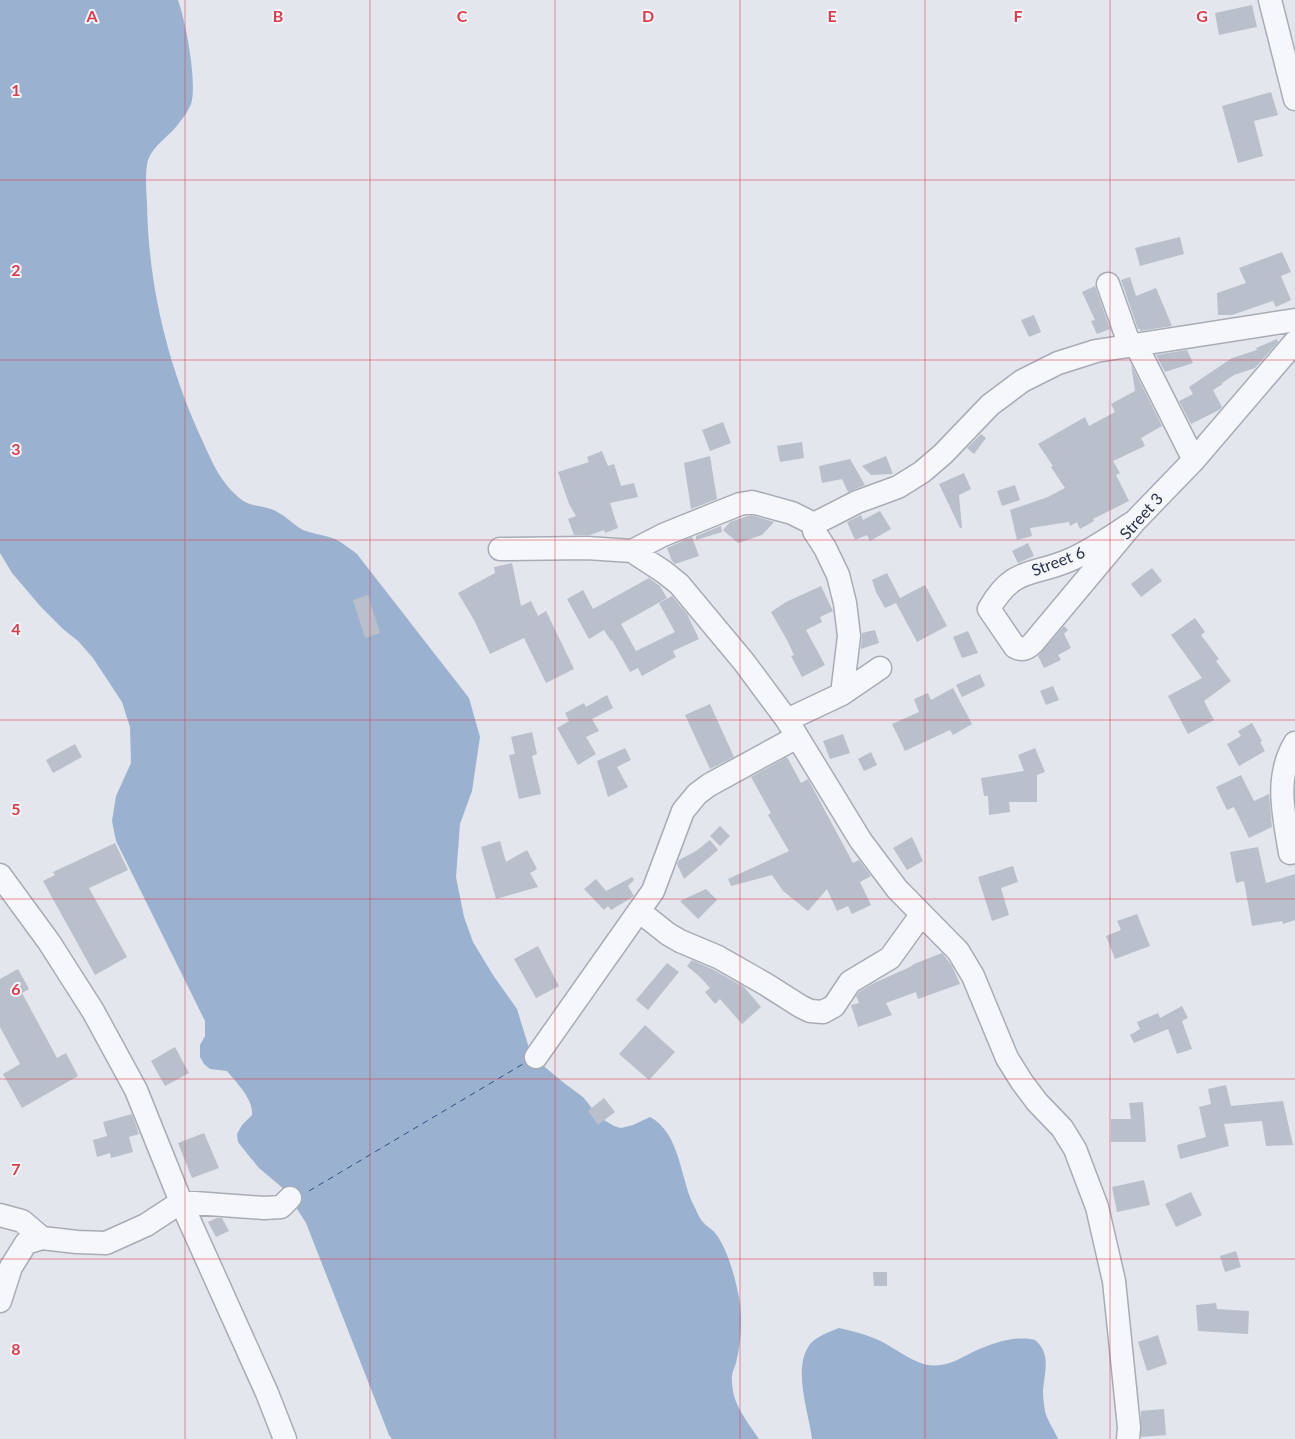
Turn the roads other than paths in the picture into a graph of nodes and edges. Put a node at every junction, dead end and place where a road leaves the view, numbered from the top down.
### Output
1 (1270, 0) edge
2 (1295, 99) edge
3 (1108, 284) dead end
4 (1295, 320) edge
5 (1295, 342) edge
6 (1133, 345) junction
7 (1194, 460) junction
8 (1135, 520) junction
9 (814, 524) junction
10 (500, 549) dead end
11 (632, 551) junction
12 (989, 609) joint
13 (880, 668) dead end
14 (842, 694) junction
15 (792, 728) junction
16 (1295, 743) edge
17 (1290, 853) dead end
18 (0, 875) edge
19 (638, 911) junction
20 (921, 915) junction
21 (536, 1057) dead end
22 (290, 1198) dead end
23 (181, 1202) junction
24 (0, 1215) edge
25 (42, 1238) junction
26 (0, 1301) edge
27 (285, 1439) edge
28 (1128, 1439) edge

1 - 2 street
3 - 6 street
4 - 6 street
5 - 7 street, Street 3
6 - 7 street
6 - 9 street
7 - 8 street, Street 3
8 - 12 street, Street 6
8 - 12 street, Street 3
9 - 11 street
9 - 14 street
10 - 11 street
11 - 15 street
13 - 14 street
14 - 15 street
15 - 19 street
15 - 20 street
16 - 17 street
18 - 23 street
19 - 20 street
19 - 21 street
20 - 28 street
22 - 23 street
23 - 25 street
23 - 27 street
24 - 25 street
25 - 26 street

